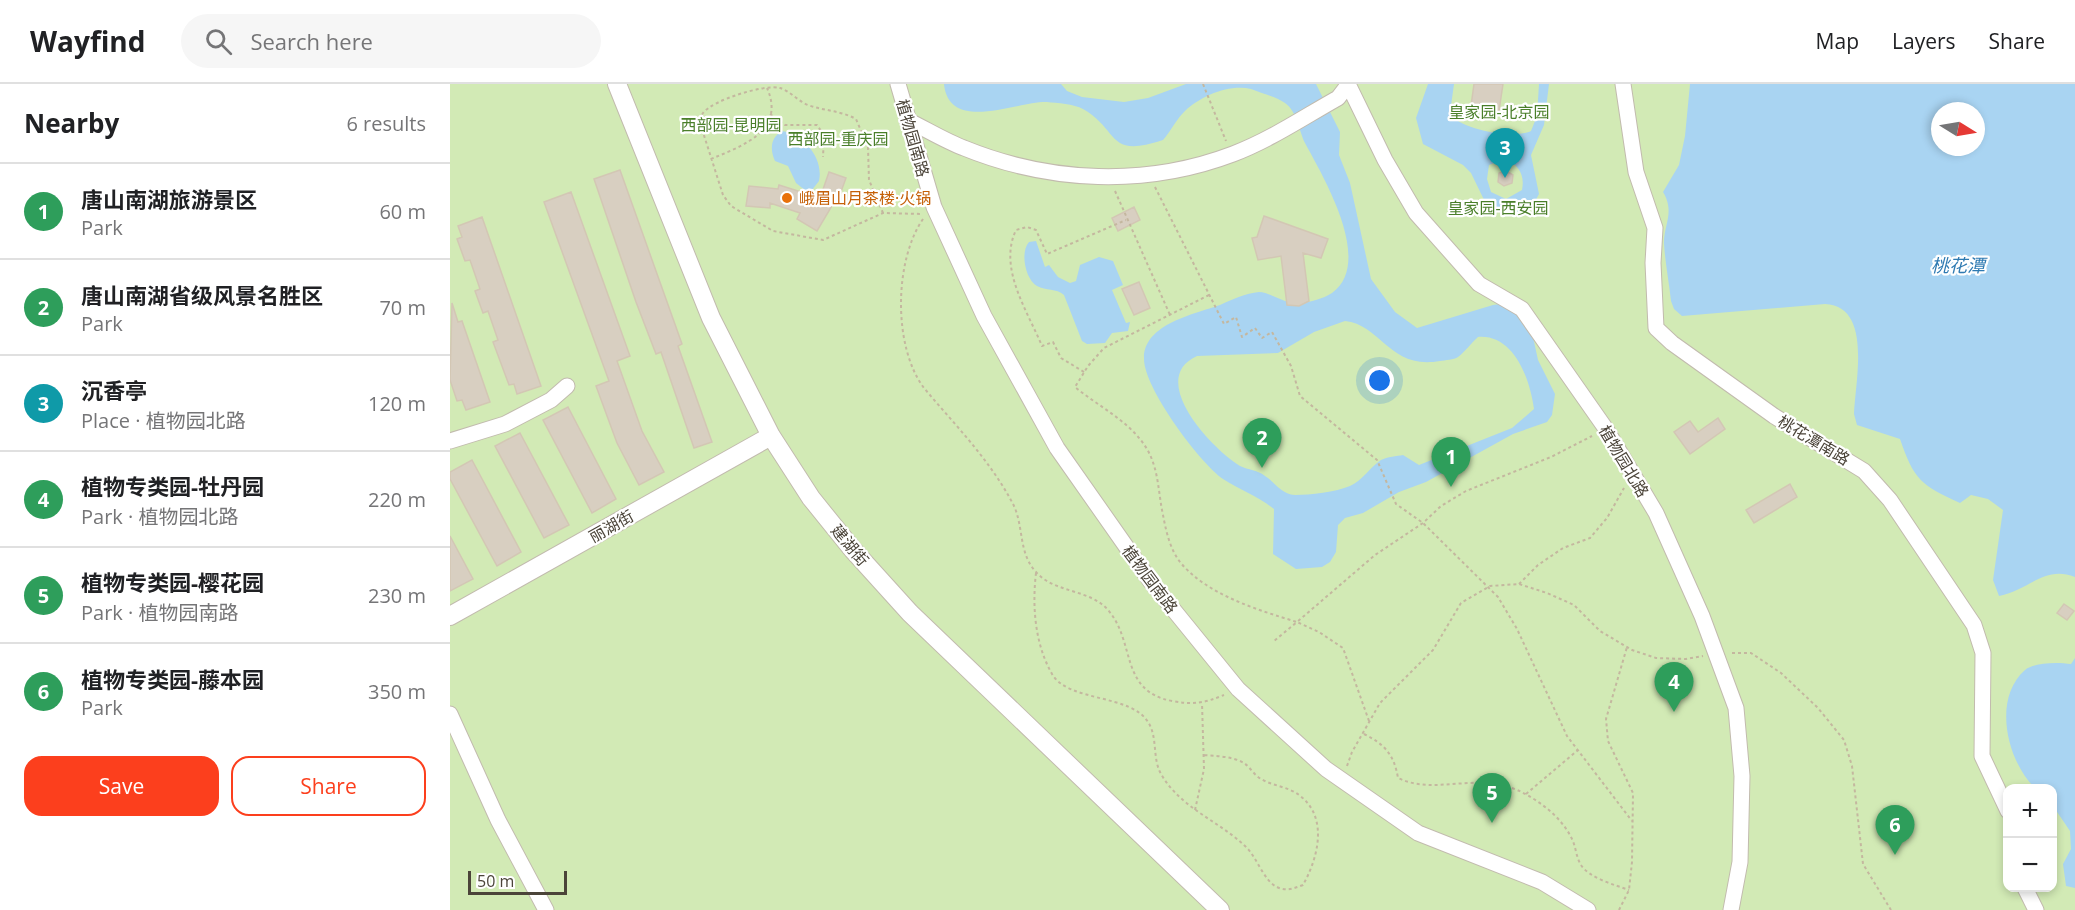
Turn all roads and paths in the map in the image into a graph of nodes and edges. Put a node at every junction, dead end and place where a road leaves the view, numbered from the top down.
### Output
1 (617, 84) edge
2 (898, 84) edge
3 (1203, 84) edge
4 (1348, 84) edge
5 (1623, 84) edge
6 (767, 88) junction
7 (770, 114) junction
8 (907, 120) junction
9 (1232, 154) junction
10 (823, 157) dead end
11 (711, 159) junction
12 (1150, 176) junction
13 (1109, 178) junction
14 (883, 213) junction
15 (1126, 219) junction
16 (1209, 295) junction
17 (1170, 315) junction
18 (1083, 372) junction
19 (567, 386) dead end
20 (1606, 429) junction
21 (771, 436) junction
22 (450, 441) edge
23 (1633, 474) junction
24 (1423, 524) junction
25 (1036, 573) junction
26 (1519, 584) junction
27 (450, 616) edge
28 (1297, 622) junction
29 (1274, 641) dead end
30 (1627, 647) junction
31 (1716, 653) junction
32 (1238, 689) junction
33 (1202, 703) junction
34 (450, 714) edge
35 (1369, 721) junction
36 (1362, 733) junction
37 (1578, 750) junction
38 (1202, 755) junction
39 (1343, 780) junction
40 (1526, 794) junction
41 (2003, 802) edge
42 (1195, 810) junction
43 (1632, 820) junction
44 (1629, 890) junction
45 (2027, 892) edge
46 (546, 910) edge
47 (1220, 910) edge
48 (1588, 910) edge
49 (1619, 910) edge
50 (1731, 910) edge
51 (1891, 910) edge
52 (2036, 910) edge

1 - 21 street, 建湖街
2 - 8 street, 植物园南路
3 - 9 path
4 - 9 street
4 - 20 street, 植物园北路
5 - 41 street, 桃花潭南路
6 - 7 path
6 - 11 path
6 - 14 path
7 - 10 path
7 - 11 path
8 - 13 street
8 - 32 street, 植物园南路
9 - 12 street
11 - 14 path
12 - 13 street
12 - 16 path
13 - 15 path
14 - 25 path
15 - 17 path
15 - 18 path
16 - 17 path
16 - 24 path
17 - 18 path
18 - 28 path
19 - 22 street
20 - 23 street, 植物园北路
20 - 24 path
21 - 27 street, 丽湖街
21 - 47 street, 建湖街
23 - 26 path
23 - 31 street, 植物园北路
24 - 28 path
24 - 37 path
25 - 33 path
25 - 42 path
26 - 30 path
26 - 35 path
28 - 29 path
28 - 35 path
30 - 31 path
30 - 43 path
31 - 50 street, 植物园北路
31 - 51 path
32 - 33 path
32 - 39 street, 植物园南路
33 - 38 path
34 - 46 street
35 - 36 path
36 - 39 path
36 - 40 path
37 - 40 path
37 - 43 path
38 - 42 path
38 - 42 path
39 - 48 street, 植物园南路
40 - 44 path
43 - 44 path
44 - 49 path
45 - 52 street

